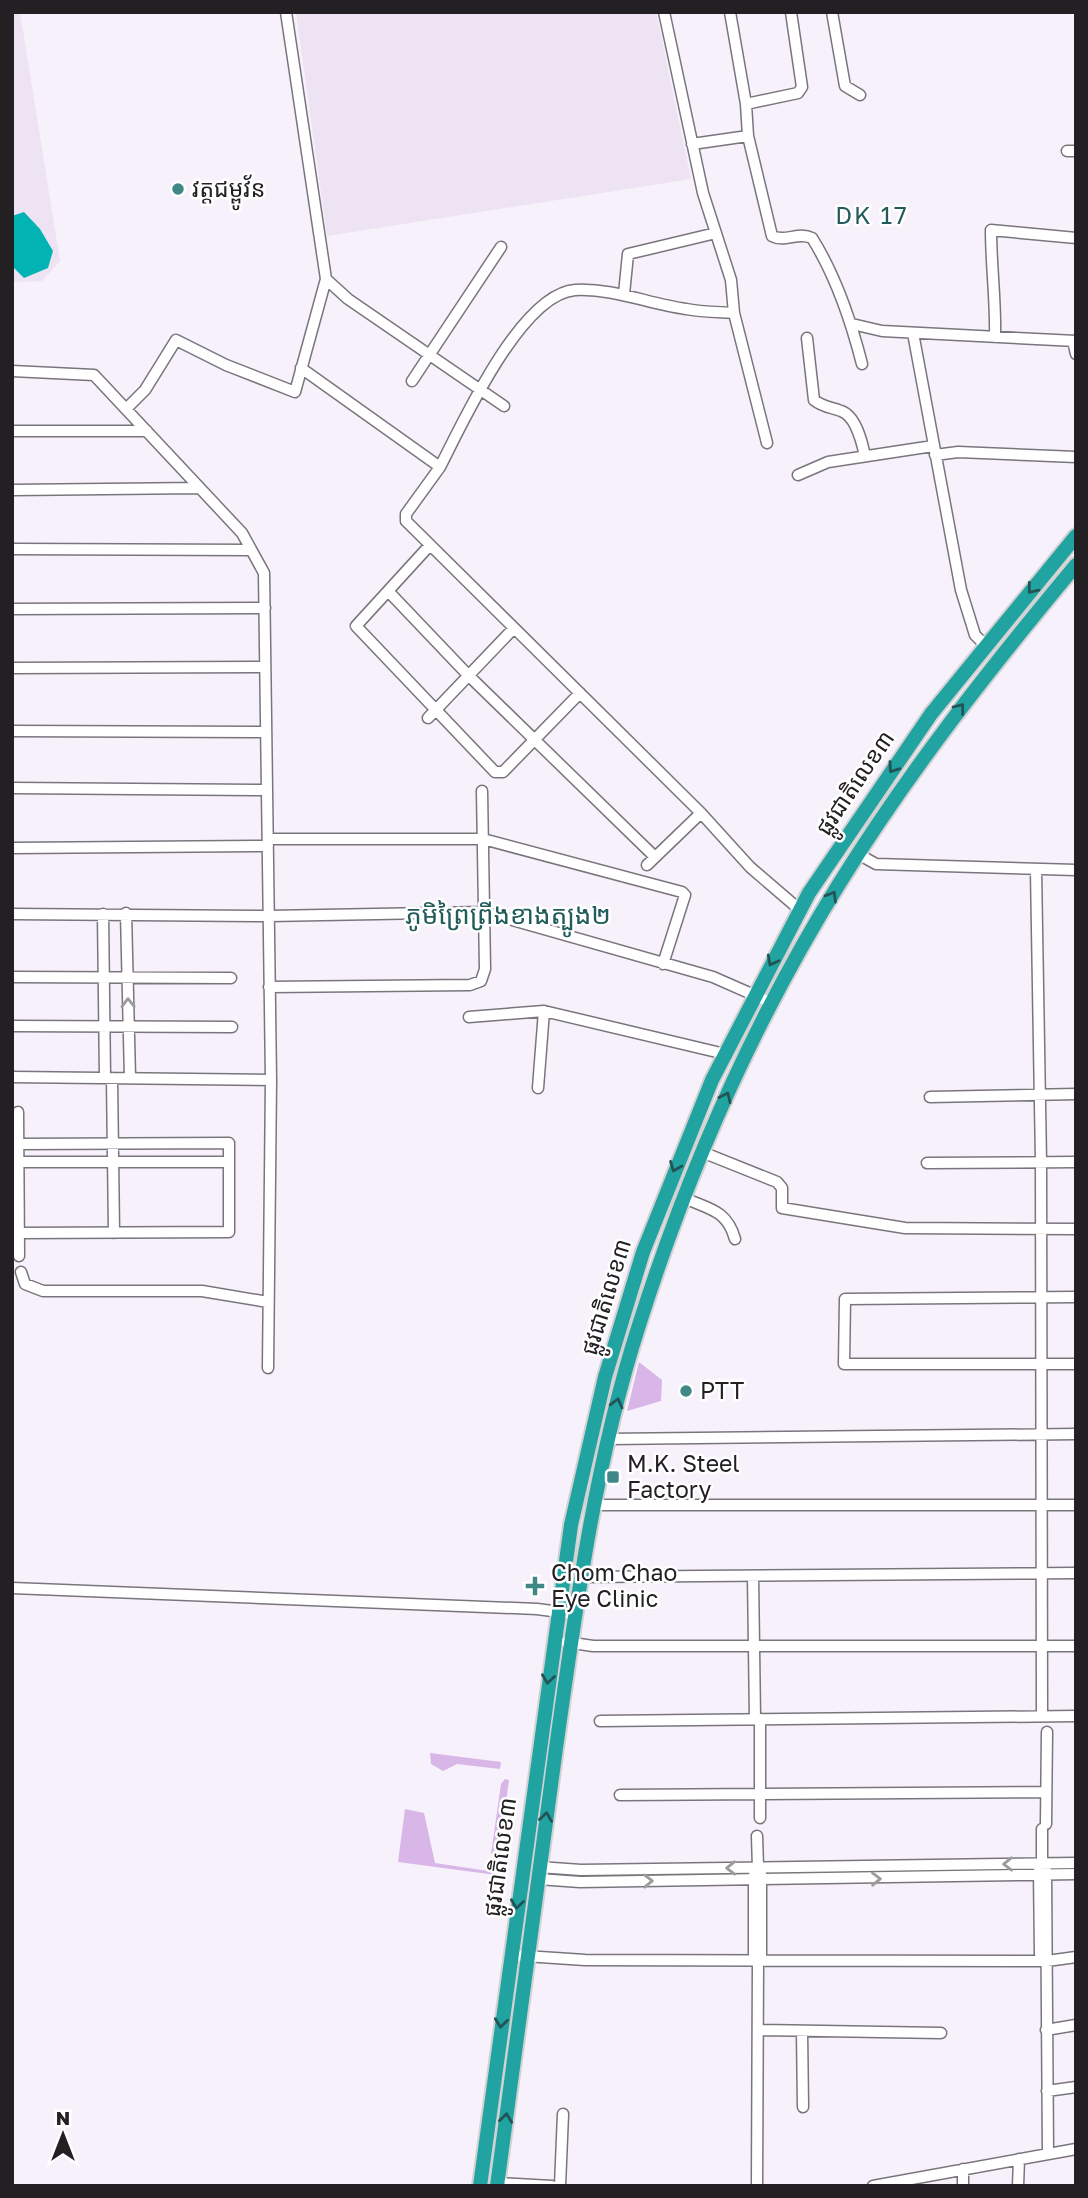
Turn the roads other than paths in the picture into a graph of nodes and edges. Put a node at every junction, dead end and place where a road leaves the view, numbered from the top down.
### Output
1 (286, 12) edge
2 (664, 12) edge
3 (730, 12) edge
4 (791, 12) edge
5 (832, 12) edge
6 (860, 95) dead end
7 (746, 104) junction
8 (748, 136) junction
9 (692, 144) junction
10 (716, 233) junction
11 (1076, 237) edge
12 (501, 247) dead end
13 (326, 279) junction
14 (624, 294) junction
15 (734, 313) junction
16 (852, 324) junction
17 (913, 333) junction
18 (995, 337) junction
19 (807, 338) dead end
20 (1075, 341) edge
21 (428, 354) junction
22 (1076, 354) edge
23 (862, 364) dead end
24 (301, 368) junction
25 (12, 371) edge
26 (412, 381) dead end
27 (479, 389) junction
28 (504, 406) dead end
29 (126, 408) junction
30 (12, 431) edge
31 (147, 431) junction
32 (767, 443) dead end
33 (934, 450) junction
34 (865, 456) junction
35 (1076, 457) edge
36 (440, 467) junction
37 (798, 475) dead end
38 (200, 488) junction
39 (12, 490) edge
40 (1076, 536) edge
41 (430, 545) junction
42 (12, 549) edge
43 (251, 550) junction
44 (1076, 565) edge
45 (388, 591) junction
46 (265, 608) junction
47 (12, 609) edge
48 (514, 628) junction
49 (986, 646) junction
50 (265, 667) junction
51 (12, 668) edge
52 (468, 675) junction
53 (580, 693) junction
54 (436, 708) junction
55 (428, 718) dead end
56 (12, 731) edge
57 (266, 732) junction
58 (535, 738) junction
59 (12, 788) edge
60 (267, 790) junction
61 (482, 791) dead end
62 (701, 813) junction
63 (483, 839) junction
64 (268, 843) junction
65 (12, 848) edge
66 (858, 854) junction
67 (1036, 870) junction
68 (1076, 870) edge
69 (800, 910) junction
70 (484, 912) junction
71 (12, 914) edge
72 (103, 914) junction
73 (127, 914) junction
74 (269, 916) junction
75 (663, 964) junction
76 (12, 977) edge
77 (103, 977) junction
78 (128, 977) junction
79 (231, 978) dead end
80 (270, 987) junction
81 (754, 995) junction
82 (772, 1003) junction
83 (544, 1011) junction
84 (469, 1017) dead end
85 (12, 1026) edge
86 (104, 1026) junction
87 (129, 1026) junction
88 (232, 1027) dead end
89 (725, 1054) junction
90 (12, 1077) edge
91 (108, 1078) junction
92 (130, 1078) junction
93 (271, 1080) junction
94 (537, 1088) dead end
95 (1040, 1094) junction
96 (1076, 1094) edge
97 (930, 1097) dead end
98 (18, 1112) dead end
99 (113, 1143) junction
100 (18, 1144) junction
101 (702, 1152) junction
102 (1076, 1161) edge
103 (18, 1162) junction
104 (113, 1162) junction
105 (229, 1162) junction
106 (1041, 1162) junction
107 (927, 1163) dead end
108 (684, 1198) junction
109 (1041, 1229) junction
110 (1076, 1229) edge
111 (19, 1233) junction
112 (114, 1233) junction
113 (735, 1239) dead end
114 (19, 1256) dead end
115 (21, 1272) dead end
116 (1076, 1297) edge
117 (1041, 1298) junction
118 (268, 1301) junction
119 (1042, 1364) junction
120 (1076, 1364) edge
121 (268, 1368) dead end
122 (1041, 1434) junction
123 (1076, 1434) edge
124 (608, 1439) junction
125 (1076, 1505) edge
126 (593, 1506) junction
127 (1041, 1506) junction
128 (1041, 1573) junction
129 (1076, 1573) edge
130 (753, 1576) junction
131 (580, 1577) junction
132 (12, 1588) edge
133 (557, 1611) junction
134 (575, 1614) junction
135 (554, 1639) junction
136 (571, 1643) junction
137 (754, 1646) junction
138 (1042, 1646) junction
139 (1076, 1646) edge
140 (1042, 1716) junction
141 (1076, 1716) edge
142 (758, 1719) junction
143 (600, 1721) dead end
144 (1047, 1732) dead end
145 (1046, 1792) junction
146 (620, 1795) dead end
147 (760, 1795) junction
148 (760, 1818) dead end
149 (757, 1836) dead end
150 (1076, 1863) edge
151 (1042, 1864) junction
152 (758, 1868) junction
153 (538, 1873) junction
154 (1076, 1874) edge
155 (1043, 1877) junction
156 (757, 1880) junction
157 (510, 1955) junction
158 (527, 1957) junction
159 (1076, 1957) edge
160 (758, 1961) junction
161 (1044, 1961) junction
162 (1076, 2025) edge
163 (758, 2030) junction
164 (1046, 2030) junction
165 (802, 2031) junction
166 (941, 2033) dead end
167 (1076, 2087) edge
168 (1047, 2091) junction
169 (803, 2107) dead end
170 (563, 2114) dead end
171 (1076, 2149) edge
172 (1048, 2154) junction
173 (1019, 2159) junction
174 (963, 2169) junction
175 (497, 2184) edge
176 (480, 2186) edge
177 (552, 2186) edge
178 (559, 2186) edge
179 (757, 2186) edge
180 (873, 2186) edge
181 (963, 2186) edge
182 (1018, 2186) edge

1 - 13 street
2 - 9 street
3 - 7 street
4 - 7 street
5 - 6 street
7 - 8 street
8 - 9 street
8 - 16 street
9 - 10 street
10 - 14 street
10 - 15 street
11 - 18 street
12 - 21 street
13 - 21 street
13 - 24 street
14 - 15 street
14 - 27 street
15 - 32 street
16 - 17 street
16 - 23 street
17 - 18 street
17 - 33 street
18 - 20 street
19 - 34 street
20 - 22 street
21 - 26 street
21 - 27 street
24 - 29 street
24 - 36 street
25 - 29 street
27 - 28 street
27 - 36 street
29 - 31 street
30 - 31 street
31 - 38 street
33 - 34 street
33 - 35 street
33 - 49 street
34 - 37 street
36 - 41 street
38 - 39 street
38 - 43 street
40 -> 49 highway, ផ្លូវជាតិលេខ៣
41 - 45 street
41 - 48 street
42 - 43 street
43 - 46 street
66 -> 44 highway, ផ្លូវជាតិលេខ៣
45 - 52 street
45 - 54 street
46 - 47 street
46 - 50 street
48 - 52 street
48 - 53 street
49 -> 69 highway, ផ្លូវជាតិលេខ៣
50 - 51 street
50 - 57 street
52 - 54 street
52 - 58 street
53 - 58 street
53 - 62 street
54 - 55 street
54 - 58 street
56 - 57 street
57 - 60 street
58 - 62 street
59 - 60 street
60 - 64 street
61 - 63 street
62 - 69 street
63 - 64 street
63 - 70 street
63 - 75 street
64 - 65 street
64 - 74 street
66 - 67 street
82 -> 66 highway, ផ្លូវជាតិលេខ៣
67 - 68 street
67 - 95 street
69 -> 81 highway, ផ្លូវជាតិលេខ៣
70 - 74 street
70 - 75 street
70 - 80 street
71 - 72 street
72 - 73 street
72 - 77 street
73 - 74 street
73 - 78 street
74 - 80 street
75 - 81 street
76 - 77 street
77 - 78 street
77 - 86 street
78 - 79 street
87 -> 78 street
80 - 93 street
81 - 82 street
81 - 89 highway, ផ្លូវជាតិលេខ៣
101 -> 82 highway, ផ្លូវជាតិលេខ៣
83 - 84 street
83 - 89 street
83 - 94 street
85 - 86 street
86 - 87 street
86 - 91 street
87 - 88 street
87 - 92 street
89 -> 133 highway, ផ្លូវជាតិលេខ៣
90 - 91 street
91 - 92 street
91 - 99 street
92 - 93 street
93 - 118 street
95 - 96 street
95 - 97 street
95 - 106 street
98 - 100 street
99 - 100 street
99 - 104 street
99 - 105 street
100 - 103 street
101 - 108 highway, ផ្លូវជាតិលេខ៣
101 - 109 street
102 - 106 street
103 - 104 street
103 - 111 street
104 - 105 street
104 - 112 street
105 - 112 street
106 - 107 street
106 - 109 street
108 - 113 street
124 -> 108 highway, ផ្លូវជាតិលេខ៣
109 - 110 street
109 - 117 street
111 - 112 street
111 - 114 street
115 - 118 street
116 - 117 street
117 - 119 street
117 - 119 street
118 - 121 street
119 - 120 street
119 - 122 street
122 - 123 street
122 - 124 street
122 - 127 street
124 - 126 highway, ផ្លូវជាតិលេខ៣
125 - 127 street
126 - 127 street
126 - 131 highway, ផ្លូវជាតិលេខ៣
127 - 128 street
128 - 129 street
128 - 130 street
128 - 138 street
130 - 131 street
130 - 137 street
131 - 134 highway, ផ្លូវជាតិលេខ៣
132 - 133 street
133 - 134 street
133 - 135 highway, ផ្លូវជាតិលេខ៣
134 - 136 highway, ផ្លូវជាតិលេខ៣
135 - 136 street
135 -> 157 highway, ផ្លូវជាតិលេខ៣
136 - 137 street
153 -> 136 highway, ផ្លូវជាតិលេខ៣
137 - 138 street
137 - 142 street
138 - 139 street
138 - 140 street
140 - 141 street
140 - 142 street
142 - 143 street
142 - 147 street
144 - 145 street
145 - 147 street
145 - 151 street
146 - 147 street
147 - 148 street
149 - 152 street
150 - 151 street
151 -> 152 street
151 - 155 street
152 -> 153 street
152 - 156 street
153 -> 156 street
153 - 158 highway, ផ្លូវជាតិលេខ៣
154 - 155 street
156 -> 155 street
155 - 161 street
156 - 160 street
157 - 158 street
157 -> 176 highway, ផ្លូវជាតិលេខ៣
158 - 160 street
175 -> 158 highway, ផ្លូវជាតិលេខ៣
159 - 161 street
160 - 161 street
160 - 163 street
161 - 164 street
162 - 164 street
163 - 165 street
163 - 179 street
164 - 168 street
165 - 166 street
165 - 169 street
167 - 168 street
168 - 172 street
170 - 178 street
171 - 172 street
172 - 173 street
173 - 174 street
173 - 182 street
174 - 180 street
174 - 181 street
175 - 177 street

